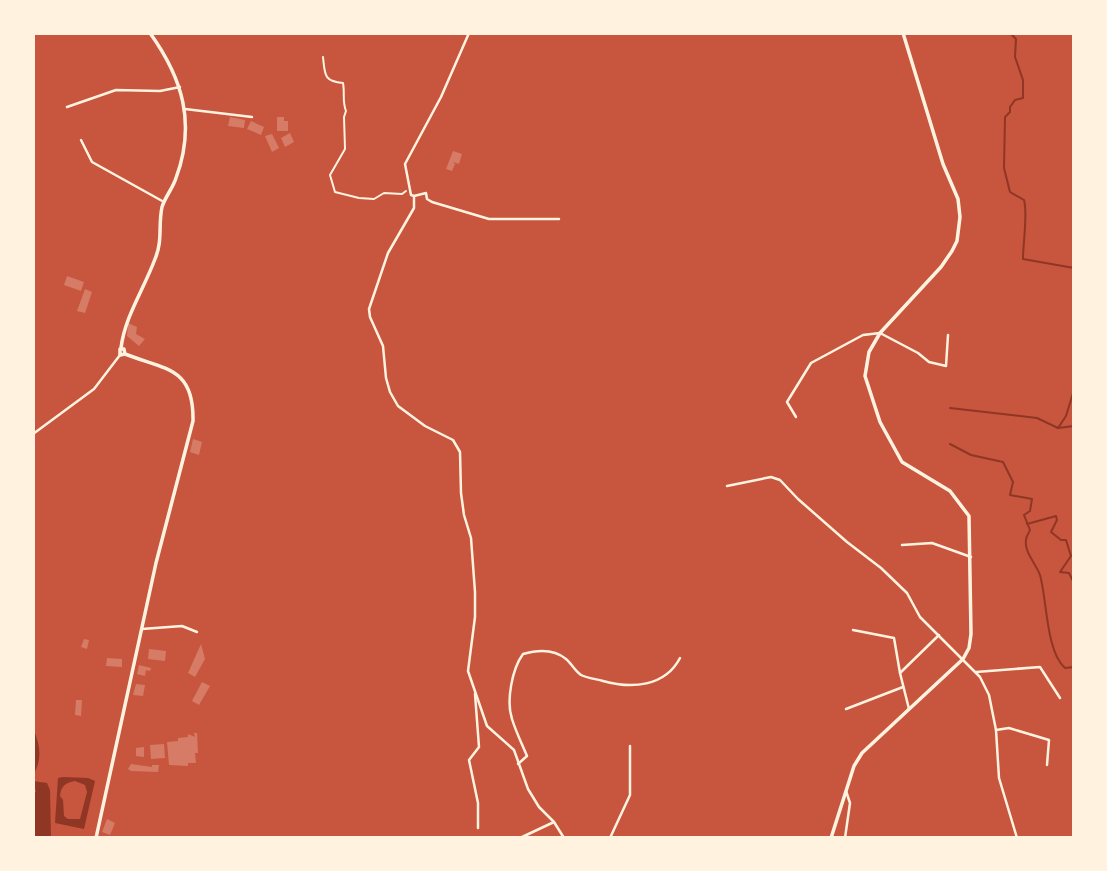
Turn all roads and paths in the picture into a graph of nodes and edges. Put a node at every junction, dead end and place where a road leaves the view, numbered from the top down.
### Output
1 (150, 33) edge
2 (469, 33) edge
3 (903, 33) edge
4 (323, 57) dead end
5 (180, 87) junction
6 (67, 107) dead end
7 (185, 109) junction
8 (253, 117) dead end
9 (81, 140) dead end
10 (413, 195) junction
11 (164, 202) junction
12 (559, 219) dead end
13 (880, 333) junction
14 (948, 335) dead end
15 (122, 354) junction
16 (796, 417) dead end
17 (33, 434) edge
18 (727, 485) dead end
19 (902, 545) dead end
20 (971, 557) junction
21 (141, 629) junction
22 (853, 630) dead end
23 (197, 632) dead end
24 (939, 635) junction
25 (680, 658) dead end
26 (962, 659) junction
27 (976, 672) junction
28 (900, 673) junction
29 (903, 687) junction
30 (475, 690) junction
31 (1060, 698) dead end
32 (846, 709) dead end
33 (909, 709) junction
34 (996, 730) junction
35 (630, 746) dead end
36 (518, 764) junction
37 (1047, 765) dead end
38 (846, 791) junction
39 (554, 822) junction
40 (478, 828) dead end
41 (96, 838) edge
42 (520, 838) edge
43 (564, 838) edge
44 (610, 838) edge
45 (831, 838) edge
46 (845, 838) edge
47 (1017, 838) edge

1 - 5 street
2 - 10 street
3 - 13 street
4 - 10 path
5 - 6 street
5 - 7 street
7 - 8 street
7 - 11 street
9 - 11 street
10 - 12 street
10 - 30 street
11 - 15 street
13 - 14 street
13 - 16 street
13 - 20 street
15 - 17 street
15 - 21 street
18 - 24 street
19 - 20 street
20 - 26 street
21 - 23 street
21 - 41 street
22 - 28 street
24 - 26 street
24 - 28 street
25 - 36 street
26 - 27 street
26 - 33 street
27 - 31 street
27 - 34 street
28 - 29 street
29 - 32 street
29 - 33 street
30 - 36 street
30 - 40 street
33 - 38 street
34 - 37 street
34 - 47 street
35 - 44 street
36 - 39 street
38 - 45 street
38 - 46 street
39 - 42 street
39 - 43 street

